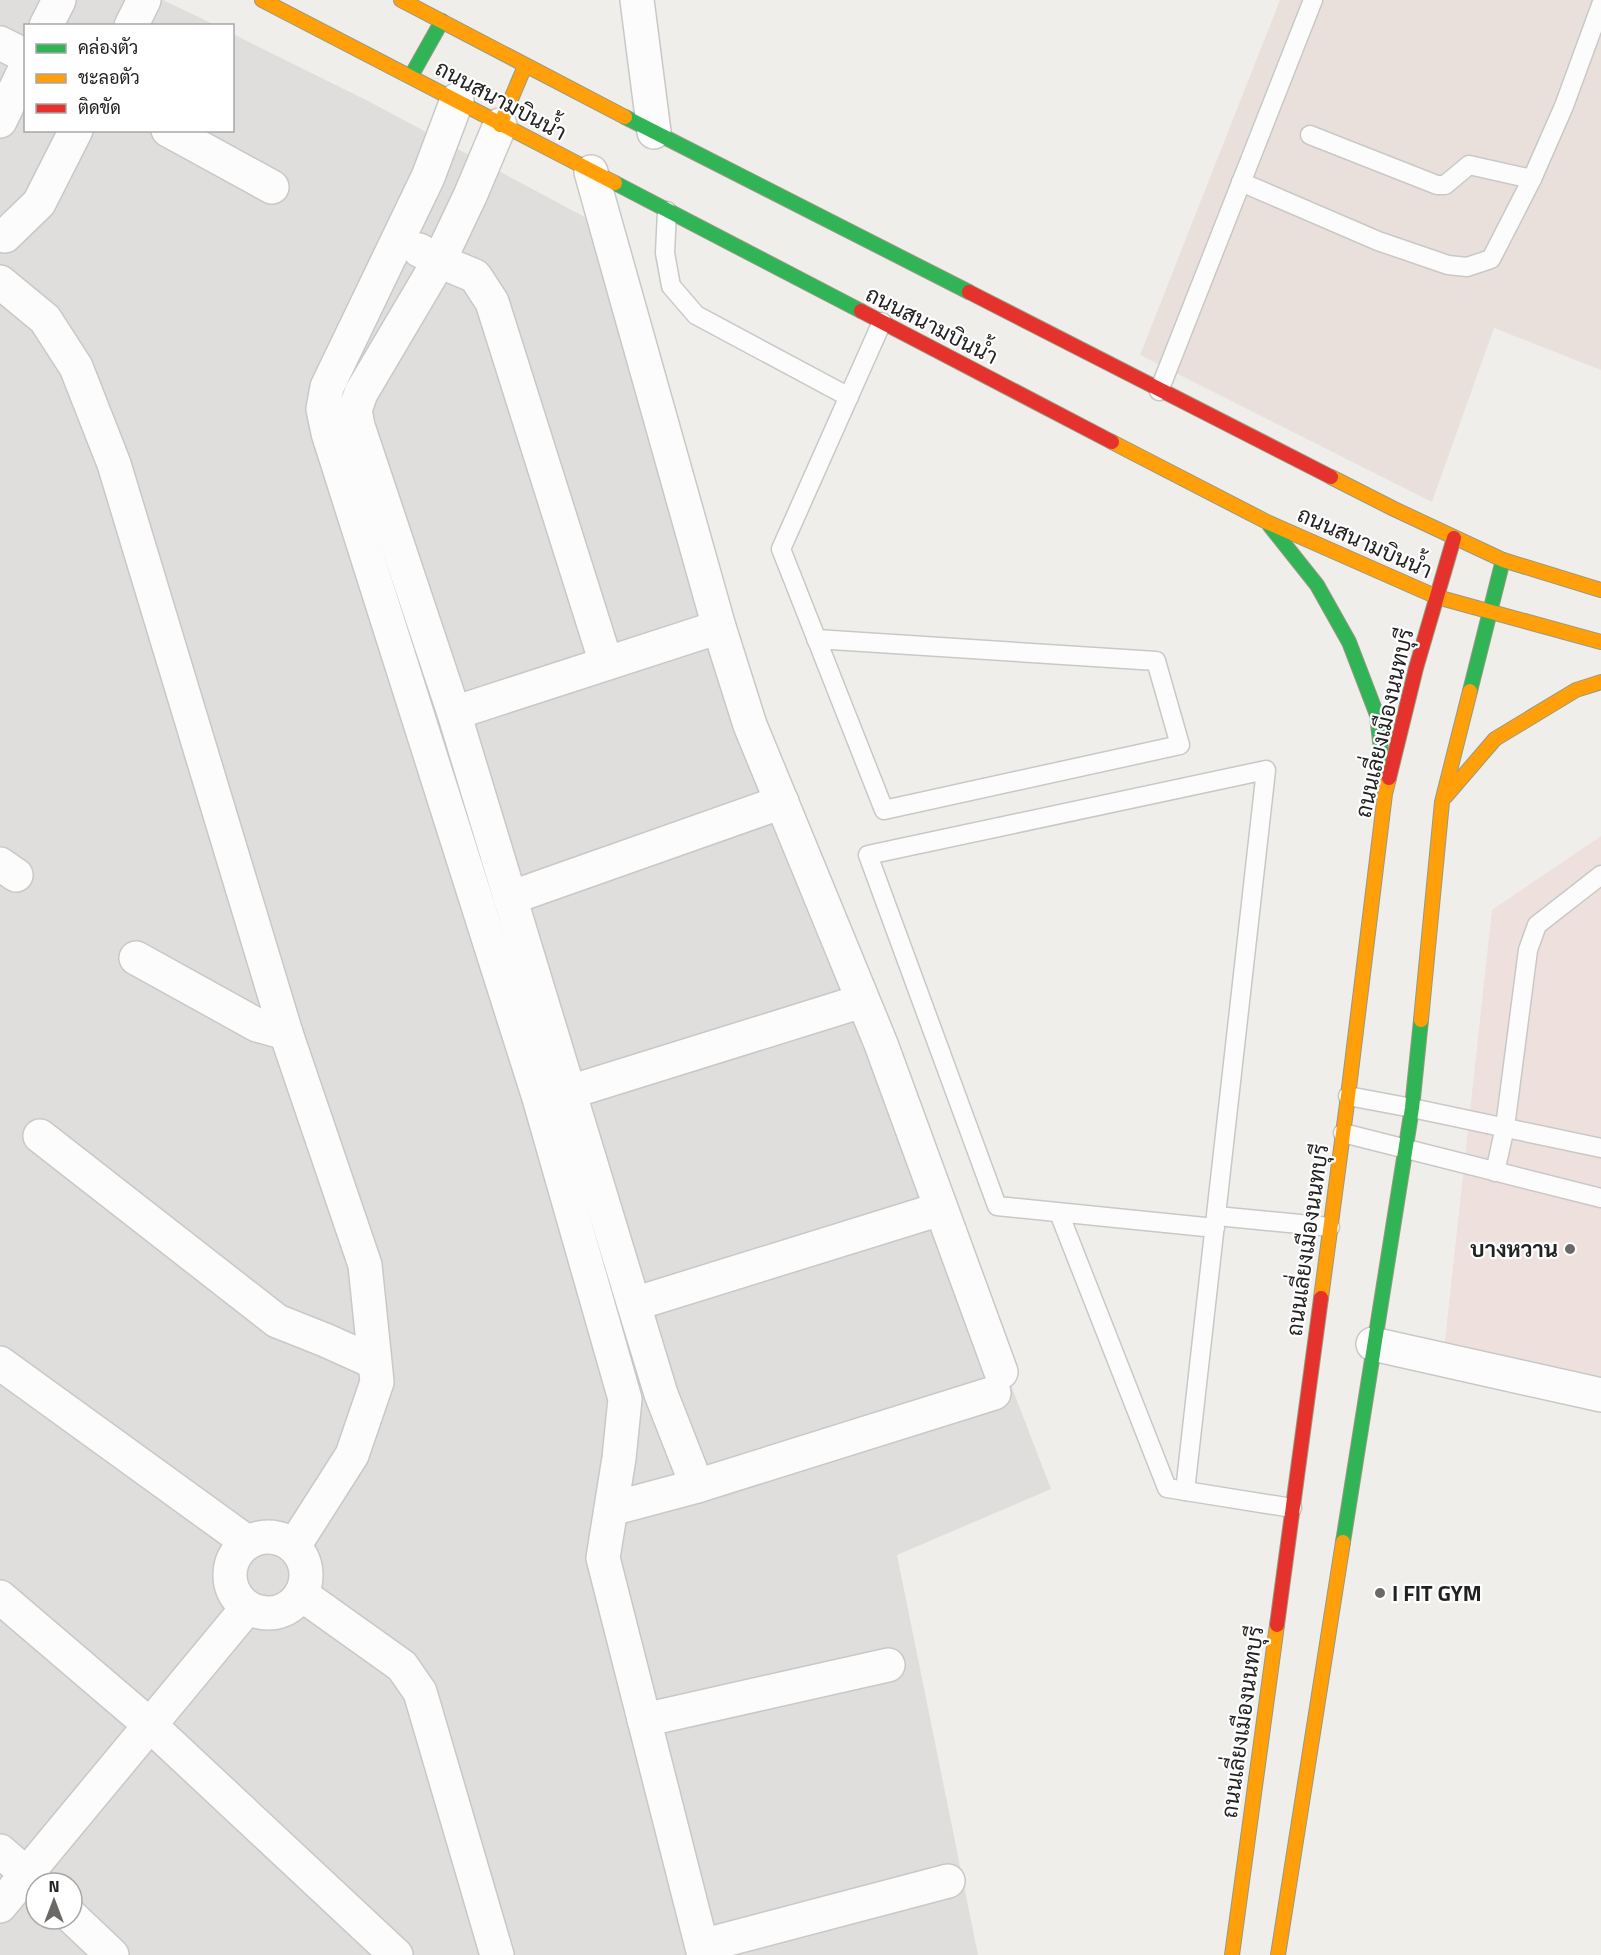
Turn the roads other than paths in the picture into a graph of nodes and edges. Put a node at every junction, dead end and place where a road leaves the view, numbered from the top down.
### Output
1 (60, 0) edge
2 (144, 0) edge
3 (262, 0) edge
4 (401, 0) edge
5 (637, 0) edge
6 (1313, 0) edge
7 (1601, 4) edge
8 (442, 21) junction
9 (47, 24) edge
10 (131, 24) edge
11 (0, 43) edge
12 (24, 55) edge
13 (525, 66) junction
14 (24, 71) edge
15 (411, 76) junction
16 (457, 100) junction
17 (0, 121) edge
18 (500, 125) junction
19 (75, 132) edge
20 (172, 132) edge
21 (654, 132) junction
22 (1310, 135) dead end
23 (591, 172) junction
24 (1532, 179) junction
25 (1241, 182) junction
26 (272, 187) dead end
27 (667, 211) junction
28 (3, 231) edge
29 (399, 239) junction
30 (439, 261) junction
31 (0, 282) edge
32 (882, 322) junction
33 (1159, 391) junction
34 (849, 397) junction
35 (323, 409) junction
36 (355, 410) junction
37 (1267, 522) junction
38 (1454, 538) junction
39 (1503, 560) junction
40 (1601, 590) edge
41 (1437, 597) junction
42 (1488, 613) junction
43 (425, 625) junction
44 (719, 627) junction
45 (392, 636) junction
46 (816, 639) junction
47 (1601, 642) edge
48 (606, 663) junction
49 (1601, 682) edge
50 (454, 713) junction
51 (1385, 794) junction
52 (782, 802) junction
53 (1442, 802) junction
54 (1601, 875) edge
55 (510, 898) junction
56 (136, 958) dead end
57 (862, 1001) junction
58 (286, 1034) junction
59 (554, 1095) junction
60 (1348, 1096) junction
61 (1412, 1108) junction
62 (1505, 1127) junction
63 (1343, 1133) junction
64 (40, 1136) dead end
65 (1601, 1148) edge
66 (1404, 1149) junction
67 (1495, 1172) junction
68 (1601, 1198) edge
69 (940, 1209) junction
70 (1059, 1213) junction
71 (1216, 1222) junction
72 (1330, 1227) junction
73 (634, 1304) junction
74 (1373, 1344) junction
75 (374, 1362) junction
76 (0, 1363) edge
77 (661, 1394) junction
78 (1601, 1395) edge
79 (625, 1399) junction
80 (697, 1486) junction
81 (1185, 1491) junction
82 (1292, 1508) junction
83 (611, 1509) junction
84 (247, 1542) junction
85 (294, 1546) junction
86 (301, 1594) junction
87 (0, 1597) edge
88 (247, 1608) junction
89 (888, 1665) dead end
90 (645, 1720) junction
91 (151, 1726) junction
92 (0, 1851) edge
93 (24, 1871) edge
94 (37, 1871) edge
95 (948, 1881) dead end
96 (24, 1885) edge
97 (0, 1906) edge
98 (84, 1928) edge
99 (703, 1951) edge
100 (112, 1955) edge
101 (396, 1955) edge
102 (497, 1955) edge
103 (1232, 1955) edge
104 (1278, 1955) edge

1 - 9 street
2 - 10 street
3 - 15 main road, ถนนสนามบินน้ำ
4 - 8 main road, ถนนสนามบินน้ำ
5 - 21 street
6 - 25 lane
7 - 24 lane
8 - 13 main road, ถนนสนามบินน้ำ
8 - 15 main road
11 - 12 street
13 - 18 main road
13 - 21 main road, ถนนสนามบินน้ำ
14 - 17 street
15 - 16 main road, ถนนสนามบินน้ำ
16 - 18 main road, ถนนสนามบินน้ำ
16 - 29 street
18 - 23 main road, ถนนสนามบินน้ำ
18 - 30 street
19 - 28 street
20 - 26 street
21 - 33 main road, ถนนสนามบินน้ำ
22 - 24 lane
23 - 27 main road, ถนนสนามบินน้ำ
23 - 44 street
24 - 25 lane
25 - 33 lane
27 - 32 main road, ถนนสนามบินน้ำ
27 - 34 lane
28 - 31 street
29 - 30 street
29 - 35 street
30 - 36 street
30 - 48 street
31 - 58 street
32 - 34 lane
32 - 37 main road, ถนนสนามบินน้ำ
33 - 38 main road, ถนนสนามบินน้ำ
34 - 46 lane
35 - 36 street
35 - 45 street
36 - 43 street
37 - 41 main road, ถนนสนามบินน้ำ
37 - 51 main road
38 - 39 main road, ถนนสนามบินน้ำ
38 - 41 main road, ถนนเลี่ยงเมืองนนทบุรี
39 - 40 main road, ถนนสนามบินน้ำ
39 - 42 main road
41 - 42 main road, ถนนสนามบินน้ำ
41 - 51 main road, ถนนเลี่ยงเมืองนนทบุรี
42 - 47 main road, ถนนสนามบินน้ำ
42 - 53 main road
43 - 45 street
43 - 50 street
44 - 48 street
44 - 52 street
45 - 59 street
46 - 46 lane
48 - 50 street
49 - 53 main road
50 - 55 street
51 - 60 main road, ถนนเลี่ยงเมืองนนทบุรี
52 - 55 street
52 - 57 street
53 - 61 main road
54 - 62 lane
55 - 59 street
56 - 58 street
57 - 59 street
57 - 69 street
58 - 75 street
59 - 73 street
59 - 79 street
60 - 61 lane
60 - 63 main road, ถนนเลี่ยงเมืองนนทบุรี
61 - 62 lane
61 - 66 main road
62 - 65 lane
62 - 67 lane
63 - 66 lane
63 - 72 main road, ถนนเลี่ยงเมืองนนทบุรี
64 - 75 street
66 - 67 lane
66 - 74 main road
67 - 68 lane
69 - 73 street
69 - 80 street
70 - 71 lane
70 - 71 lane
70 - 81 lane
71 - 72 lane
71 - 81 lane
72 - 82 main road, ถนนเลี่ยงเมืองนนทบุรี
73 - 77 street
74 - 78 street
74 - 104 main road
75 - 85 street
76 - 84 street
77 - 79 street
77 - 80 street
79 - 83 street
80 - 83 street
81 - 82 lane
82 - 103 main road, ถนนเลี่ยงเมืองนนทบุรี
83 - 90 street
84 - 85 street
84 - 88 street
85 - 86 street
86 - 88 street
86 - 102 street
87 - 91 street
88 - 91 street
89 - 90 street
90 - 99 street
91 - 94 street
91 - 101 street
92 - 93 street
95 - 99 street
96 - 97 street
98 - 100 street

